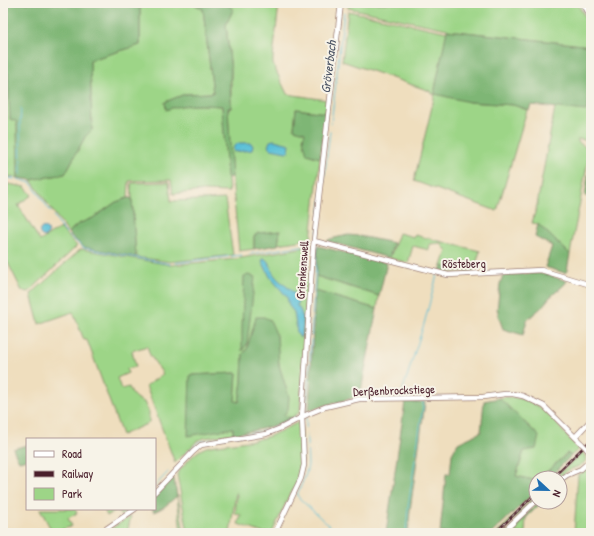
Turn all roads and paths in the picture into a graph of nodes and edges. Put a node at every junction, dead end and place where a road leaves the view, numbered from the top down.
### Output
1 (341, 3) edge
2 (583, 3) edge
3 (591, 17) edge
4 (314, 241) junction
5 (591, 285) edge
6 (302, 417) junction
7 (591, 420) edge
8 (575, 437) junction
9 (591, 454) edge
10 (591, 460) edge
11 (568, 475) edge
12 (156, 491) edge
13 (528, 509) edge
14 (134, 510) edge
15 (100, 533) edge
16 (275, 533) edge
17 (502, 533) edge

1 - 4 street, Grienkenswell
2 - 3 street
4 - 5 street, Rösteberg
4 - 6 street, Grienkenswell
6 - 8 street, Derßenbrockstiege
6 - 12 street, Derßenbrockstiege
6 - 16 street, Grienkenswell
7 - 8 street
8 - 9 street, Derßenbrockstiege
10 - 11 street
13 - 17 street
14 - 15 street

